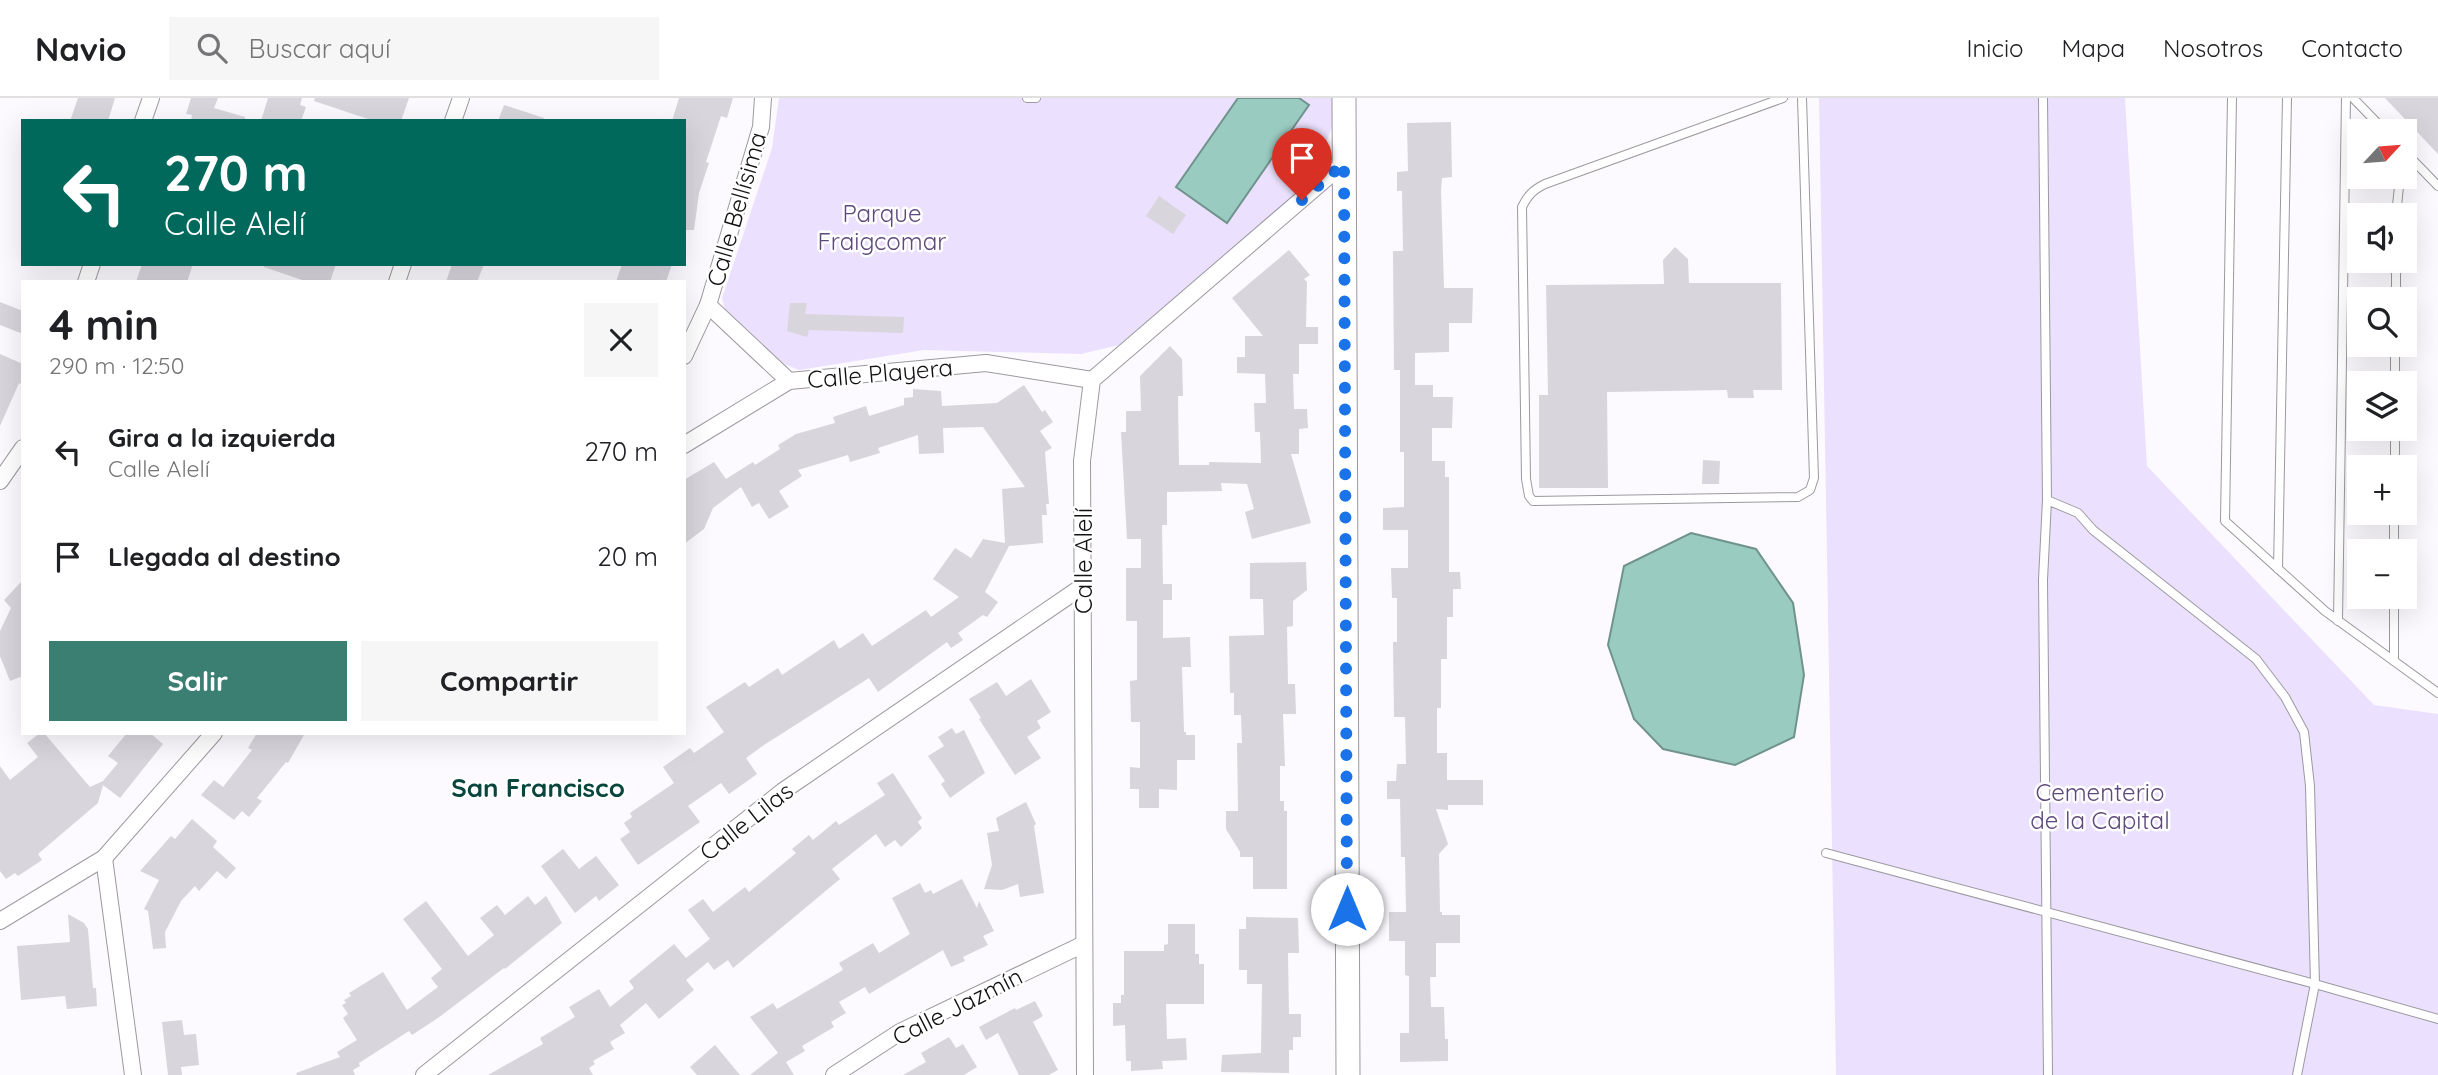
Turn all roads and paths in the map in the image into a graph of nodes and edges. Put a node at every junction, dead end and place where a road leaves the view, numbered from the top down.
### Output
1 (152, 98) edge
2 (461, 98) edge
3 (763, 98) edge
4 (1027, 98) edge
5 (1036, 98) edge
6 (1343, 98) edge
7 (1783, 98) edge
8 (1802, 98) edge
9 (2043, 98) edge
10 (2232, 98) edge
11 (2287, 98) edge
12 (2346, 98) edge
13 (2353, 98) edge
14 (144, 119) edge
15 (454, 119) edge
16 (2373, 119) edge
17 (1344, 163) junction
18 (2417, 164) edge
19 (2438, 186) edge
20 (708, 305) junction
21 (686, 352) edge
22 (1092, 380) junction
23 (789, 381) junction
24 (686, 444) edge
25 (21, 452) edge
26 (10, 475) edge
27 (2047, 500) junction
28 (2278, 569) junction
29 (1083, 586) junction
30 (2394, 609) edge
31 (2338, 621) junction
32 (2394, 661) junction
33 (2438, 693) edge
34 (212, 735) edge
35 (1826, 853) dead end
36 (104, 859) junction
37 (2046, 913) junction
38 (0, 920) edge
39 (1084, 944) junction
40 (2315, 984) junction
41 (2438, 1019) edge
42 (133, 1075) edge
43 (424, 1075) edge
44 (834, 1075) edge
45 (1084, 1075) edge
46 (1348, 1075) edge
47 (2048, 1075) edge
48 (2297, 1075) edge

1 - 14 street
2 - 15 street
3 - 20 street, Calle Bellísima
4 - 5 lane
6 - 17 street
7 - 8 lane
9 - 27 lane
10 - 28 lane
11 - 28 lane
12 - 31 lane
13 - 16 lane
17 - 22 street
17 - 46 street
18 - 19 lane
20 - 21 street, Calle Bellísima
20 - 23 street
22 - 23 street, Calle Playera
22 - 29 street, Calle Alelí
23 - 24 street, Calle Playera
25 - 26 street
27 - 37 lane
27 - 40 lane
28 - 31 lane
29 - 39 street, Calle Alelí
29 - 43 street, Calle Lilas
30 - 32 lane
31 - 32 lane
32 - 33 lane
34 - 36 street
35 - 37 lane
36 - 38 street
36 - 42 street
37 - 40 lane
37 - 47 lane
39 - 44 street, Calle Jazmín
39 - 45 street, Calle Alelí
40 - 41 lane
40 - 48 lane

